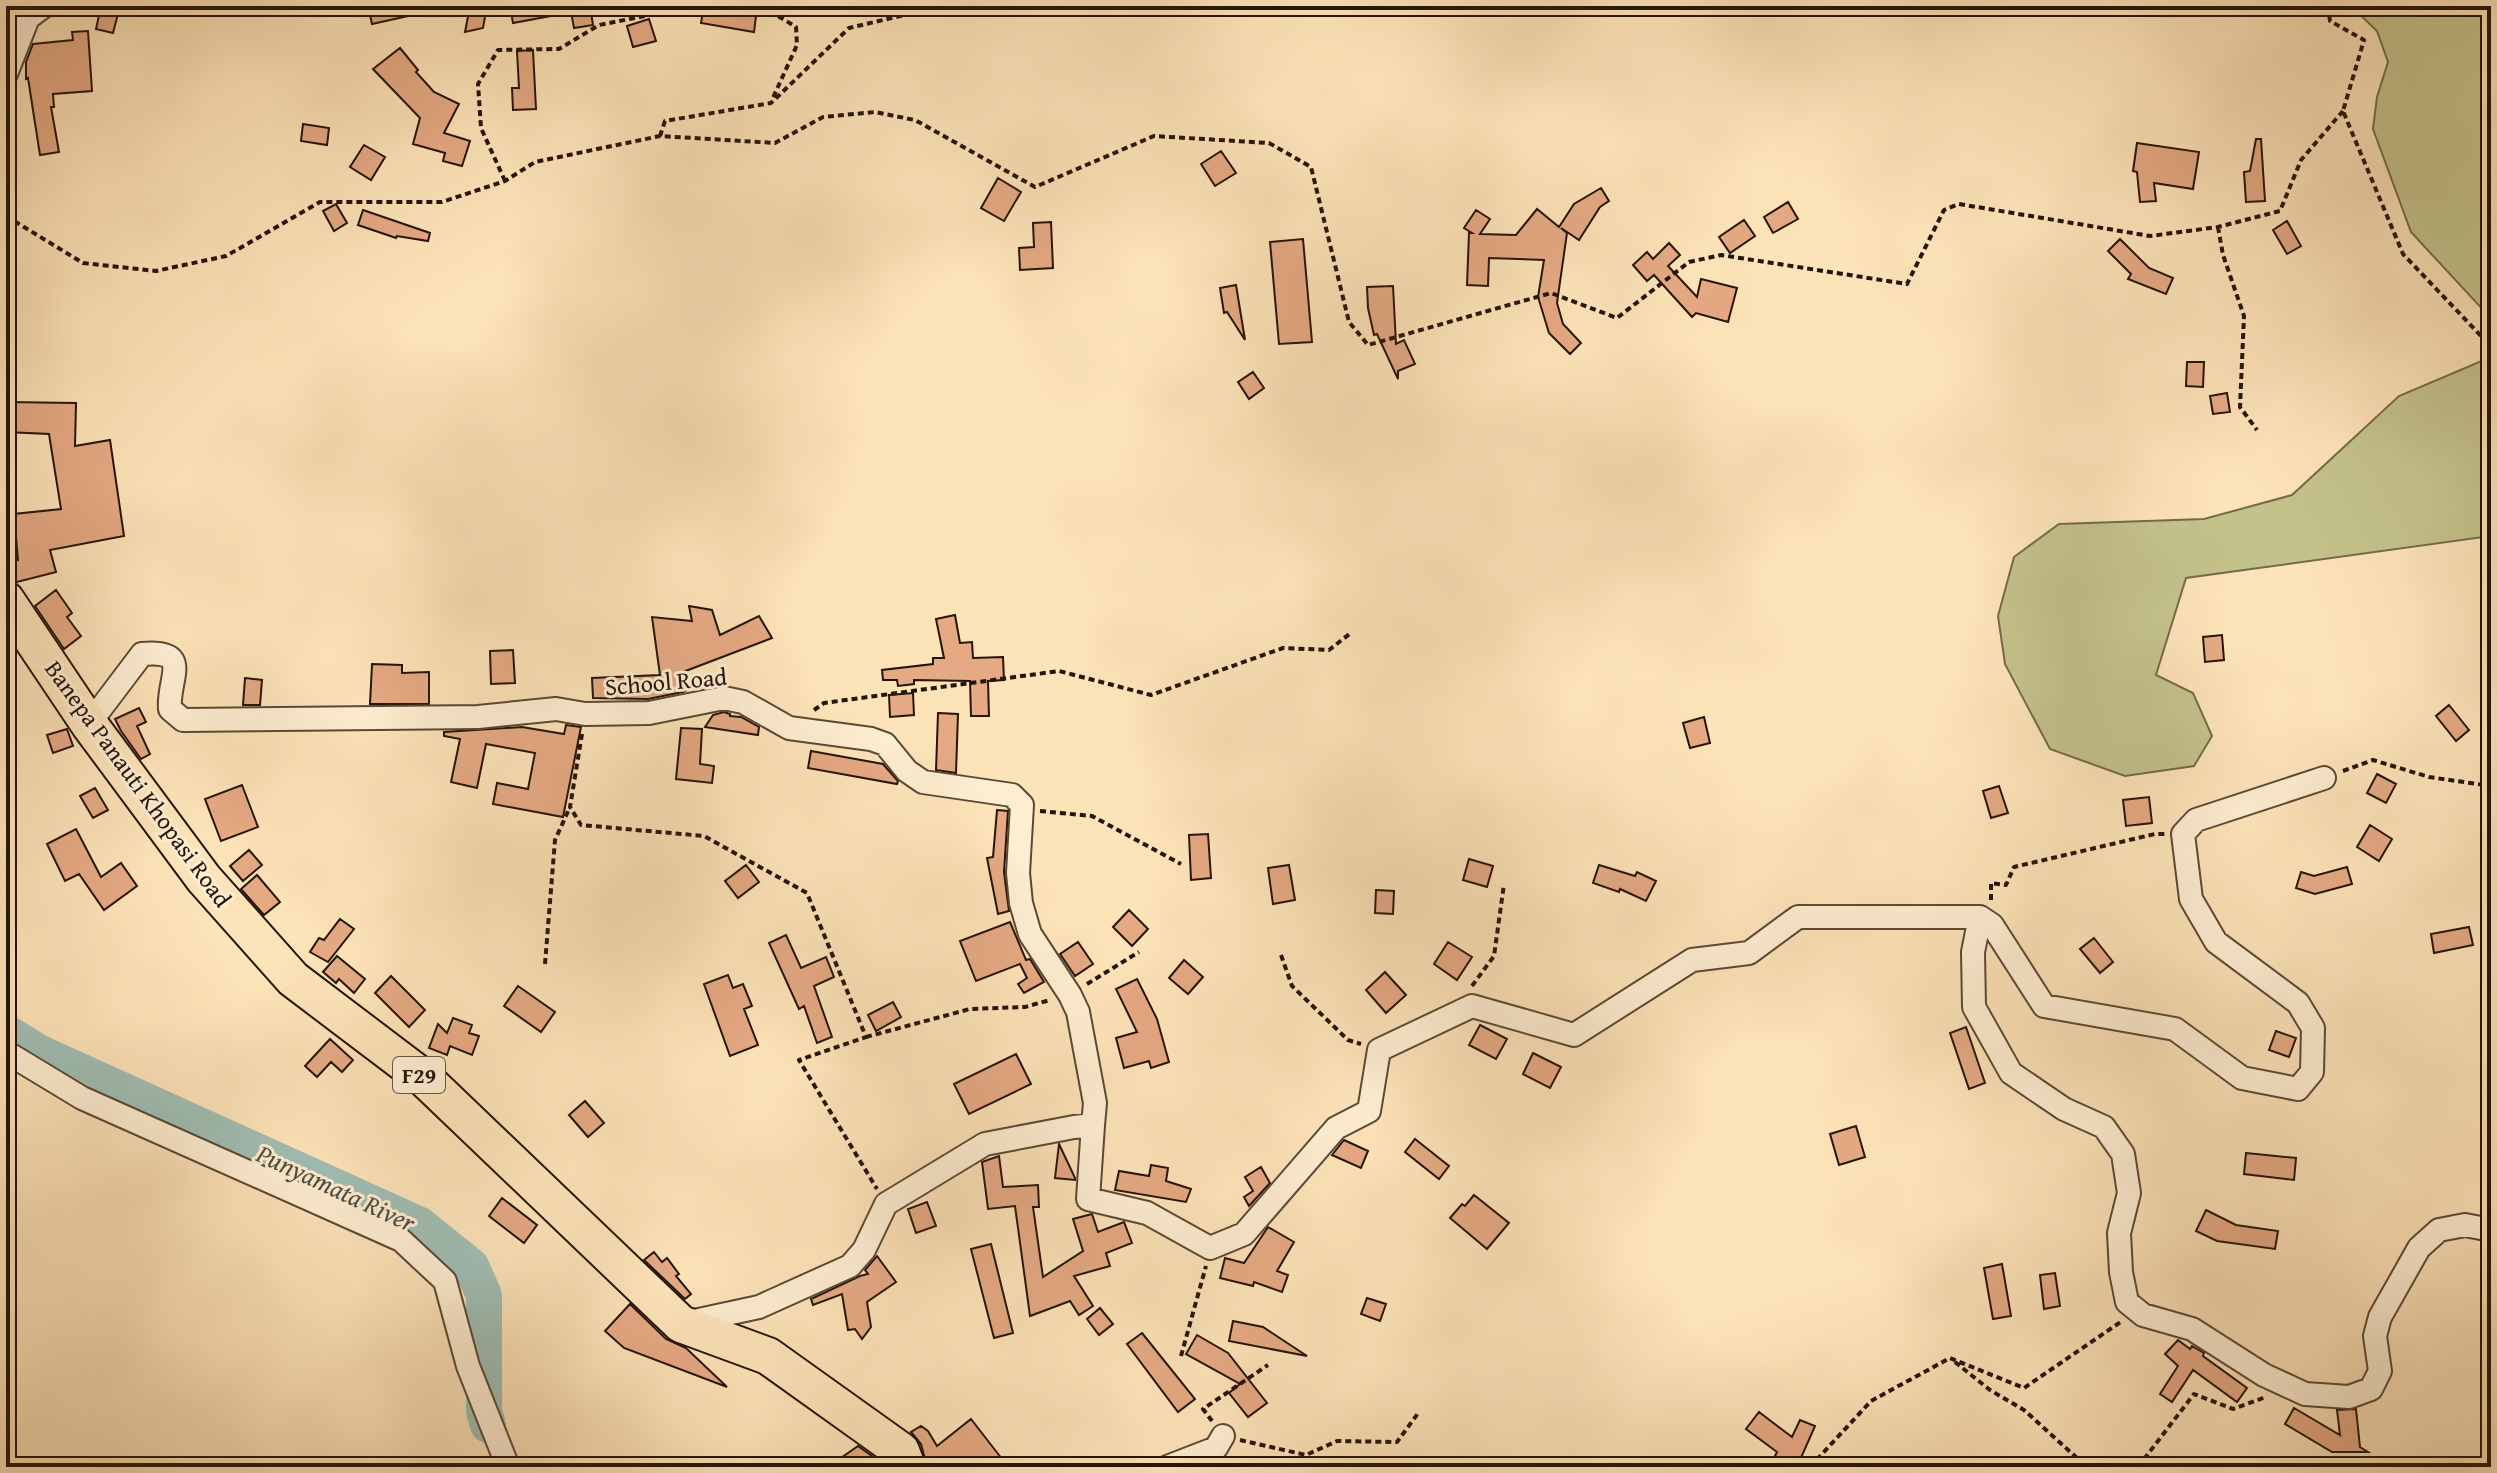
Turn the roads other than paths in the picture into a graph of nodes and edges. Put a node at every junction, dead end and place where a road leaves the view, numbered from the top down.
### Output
1 (44, 6) edge
2 (6, 74) edge
3 (6, 600) edge
4 (89, 724) junction
5 (2324, 778) road end
6 (1986, 921) junction
7 (6, 1052) edge
8 (1093, 1125) junction
9 (2491, 1230) edge
10 (681, 1324) junction
11 (1223, 1436) road end
12 (508, 1467) edge
13 (907, 1467) edge
14 (1167, 1467) edge

1 - 2 street
3 - 4 main road, Banepa Panauti Khopasi Road / F29
4 - 8 street, School Road
4 - 10 main road, Banepa Panauti Khopasi Road / F29
5 - 6 street
6 - 8 street
6 - 9 street
7 - 12 street
8 - 10 street
10 - 13 main road, Banepa Panauti Khopasi Road / F29
11 - 14 street

